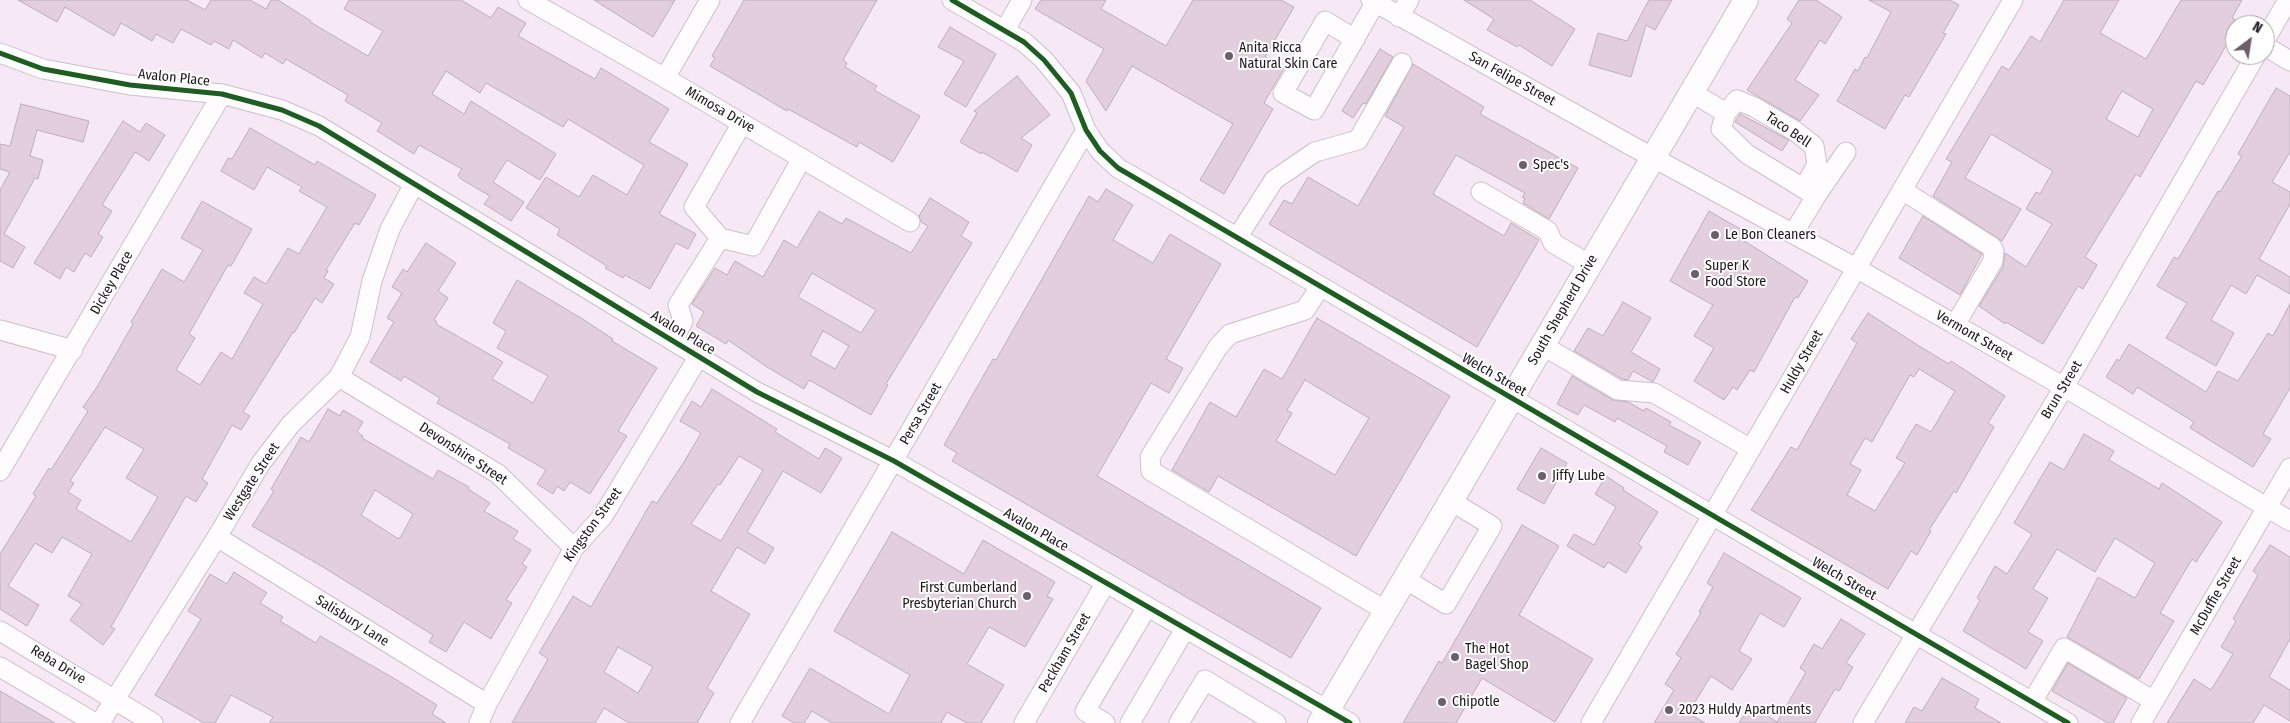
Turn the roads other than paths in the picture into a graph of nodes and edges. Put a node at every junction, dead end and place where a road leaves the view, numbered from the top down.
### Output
1 (528, 0) edge
2 (710, 0) edge
3 (952, 0) edge
4 (1022, 0) edge
5 (1409, 0) edge
6 (1746, 0) edge
7 (2013, 0) edge
8 (2288, 0) edge
9 (1373, 1) edge
10 (1400, 16) junction
11 (2275, 23) edge
12 (1005, 30) junction
13 (1354, 39) dead end
14 (2275, 52) edge
15 (0, 54) edge
16 (2290, 61) edge
17 (1402, 63) dead end
18 (2250, 65) edge
19 (665, 78) junction
20 (1691, 92) junction
21 (222, 94) junction
22 (1726, 113) junction
23 (742, 123) junction
24 (1086, 130) junction
25 (1846, 152) dead end
26 (802, 158) junction
27 (1653, 158) junction
28 (414, 184) junction
29 (1902, 190) junction
30 (1480, 192) dead end
31 (1810, 192) junction
32 (910, 222) dead end
33 (1793, 234) junction
34 (720, 238) junction
35 (1237, 238) junction
36 (1590, 265) junction
37 (1856, 268) junction
38 (1320, 287) junction
39 (1955, 325) junction
40 (0, 330) edge
41 (673, 341) junction
42 (1542, 346) junction
43 (73, 350) junction
44 (699, 356) junction
45 (339, 377) junction
46 (2064, 387) junction
47 (1512, 398) junction
48 (1751, 449) junction
49 (894, 461) junction
50 (2290, 468) edge
51 (0, 471) edge
52 (1451, 501) junction
53 (2267, 508) junction
54 (1712, 515) junction
55 (2290, 521) edge
56 (217, 537) junction
57 (574, 548) junction
58 (1405, 579) junction
59 (1106, 584) junction
60 (1146, 607) junction
61 (1386, 611) junction
62 (1185, 629) junction
63 (0, 631) edge
64 (1916, 634) junction
65 (0, 667) edge
66 (115, 699) junction
67 (2154, 701) junction
68 (2032, 702) junction
69 (487, 704) junction
70 (1324, 717) edge
71 (95, 723) edge
72 (100, 723) edge
73 (153, 723) edge
74 (479, 723) edge
75 (740, 723) edge
76 (1024, 723) edge
77 (1105, 723) edge
78 (1130, 723) edge
79 (1179, 723) edge
80 (1276, 723) edge
81 (1350, 723) edge
82 (1591, 723) edge
83 (1863, 723) edge
84 (2068, 723) edge
85 (2141, 723) edge

1 - 19 street, Mimosa Drive
2 - 19 street
3 - 12 street, Welch Street
4 - 12 street
5 - 10 street
6 - 20 main road, South Shepherd Drive
7 - 29 street, Huldy Street
8 - 11 street
9 - 10 street, San Felipe Street
9 - 13 street
10 - 27 street, San Felipe Street
12 - 24 street, Welch Street
14 - 16 street
15 - 21 street, Avalon Place
17 - 35 street
18 - 46 street, Brun Street
19 - 23 street, Mimosa Drive
20 - 22 street
20 - 27 main road, South Shepherd Drive
21 - 28 street, Avalon Place
21 - 43 street, Dickey Place
22 - 31 street
22 - 31 street, Taco Bell
23 - 26 street, Mimosa Drive
23 - 34 street
24 - 35 street, Welch Street
24 - 49 street, Persa Street
25 - 31 street
26 - 32 street, Mimosa Drive
26 - 34 street
27 - 33 street, Vermont Street
27 - 36 main road, South Shepherd Drive
28 - 41 street, Avalon Place
28 - 45 street, Westgate Street
29 - 37 street, Huldy Street
29 - 39 street
30 - 36 street
31 - 33 street
33 - 37 street, Vermont Street
34 - 41 street
35 - 38 street, Welch Street
36 - 42 main road, South Shepherd Drive
37 - 39 street, Vermont Street
37 - 48 street, Huldy Street
38 - 47 street, Welch Street
38 - 61 street
39 - 46 street, Vermont Street
40 - 43 street
41 - 44 street, Avalon Place
42 - 47 main road, South Shepherd Drive
42 - 48 street
43 - 51 street, Dickey Place
44 - 49 street, Avalon Place
44 - 57 street, Kingston Street
45 - 56 street, Westgate Street
45 - 57 street, Devonshire Street
46 - 53 street, Vermont Street
46 - 64 street, Brun Street
47 - 52 main road, South Shepherd Drive
47 - 54 street, Welch Street
48 - 54 street, Huldy Street
49 - 59 street, Avalon Place
49 - 75 street, Persa Street
50 - 53 street, McDuffie Street
52 - 58 main road, South Shepherd Drive
52 - 58 street
53 - 55 street, Vermont Street
53 - 67 street, McDuffie Street
54 - 64 street, Welch Street
54 - 82 street, Huldy Street
56 - 66 street, Westgate Street
56 - 69 street, Salisbury Lane
57 - 69 street, Kingston Street
58 - 61 main road, South Shepherd Drive
59 - 60 street, Avalon Place
59 - 76 street, Peckham Street
60 - 62 street, Avalon Place
60 - 77 street
61 - 70 main road, South Shepherd Drive
62 - 70 street, Avalon Place
62 - 78 street
63 - 66 street, Reba Drive
64 - 68 street, Welch Street
64 - 83 street, Brun Street
65 - 71 street
66 - 72 street, Westgate Street
66 - 73 street, Reba Drive
67 - 68 street
67 - 85 street, McDuffie Street
68 - 84 street, Welch Street
69 - 74 street, Kingston Street
70 - 81 street, Avalon Place
79 - 80 street

